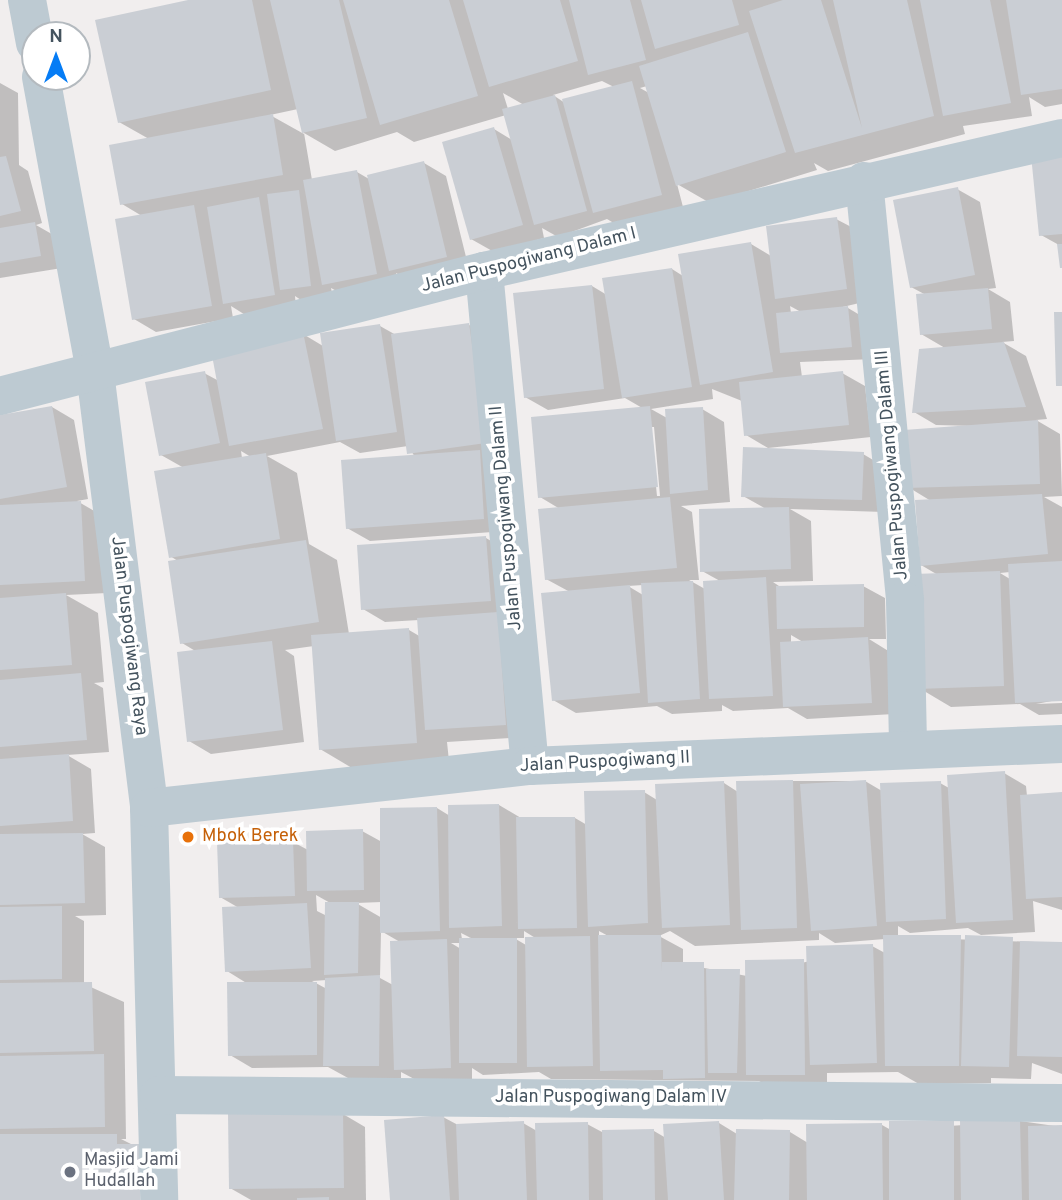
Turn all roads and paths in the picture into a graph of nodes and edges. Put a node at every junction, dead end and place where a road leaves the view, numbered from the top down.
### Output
1 (27, 0) edge
2 (31, 21) edge
3 (44, 91) edge
4 (1062, 138) edge
5 (864, 181) junction
6 (484, 271) junction
7 (95, 372) junction
8 (0, 396) edge
9 (1062, 744) edge
10 (908, 749) junction
11 (530, 766) junction
12 (149, 808) junction
13 (159, 1095) junction
14 (1062, 1103) edge
15 (159, 1200) edge

1 - 2 street
3 - 7 street, Jalan Puspogiwang Raya
4 - 5 street, Jalan Puspogiwang Dalam I
5 - 6 street, Jalan Puspogiwang Dalam I
5 - 10 street, Jalan Puspogiwang Dalam III
6 - 7 street, Jalan Puspogiwang Dalam I
6 - 11 street, Jalan Puspogiwang Dalam II
7 - 8 street, Jalan Puspogiwang Dalam I
7 - 12 street, Jalan Puspogiwang Raya
9 - 10 street, Jalan Puspogiwang II
10 - 11 street, Jalan Puspogiwang II
11 - 12 street, Jalan Puspogiwang II
12 - 13 street, Jalan Puspogiwang Raya
13 - 14 street, Jalan Puspogiwang Dalam IV
13 - 15 street, Jalan Puspogiwang Raya

